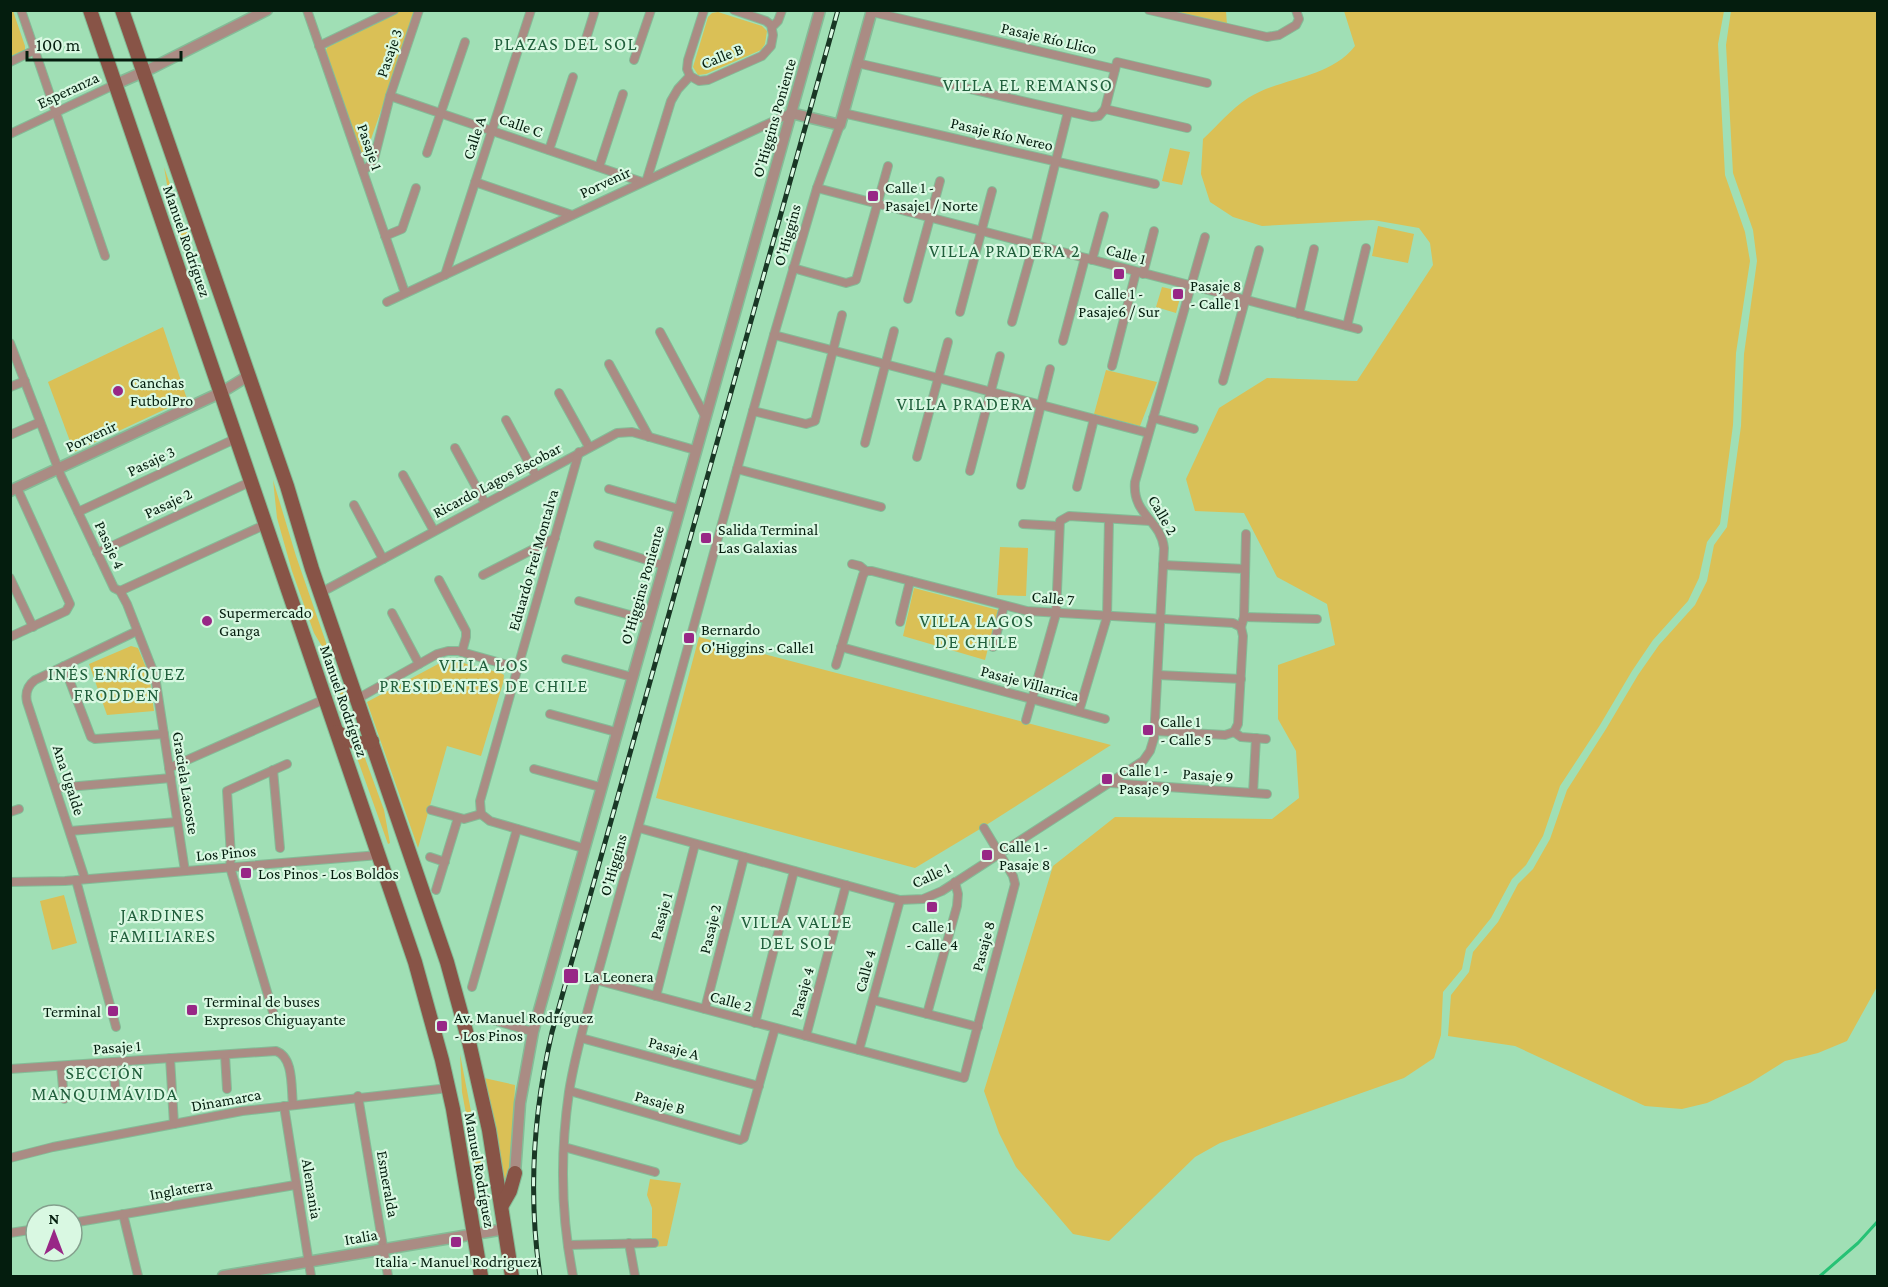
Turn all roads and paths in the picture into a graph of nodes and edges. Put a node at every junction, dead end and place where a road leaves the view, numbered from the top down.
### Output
1 (21, 10) edge
2 (90, 10) edge
3 (122, 10) edge
4 (267, 10) edge
5 (307, 10) edge
6 (394, 10) edge
7 (419, 10) edge
8 (531, 10) edge
9 (595, 10) edge
10 (651, 10) edge
11 (704, 10) edge
12 (734, 10) edge
13 (782, 10) edge
14 (820, 10) edge
15 (1149, 10) edge
16 (872, 11) edge
17 (1297, 15) edge
18 (772, 27) junction
19 (465, 42) dead end
20 (585, 42) dead end
21 (319, 46) junction
22 (35, 50) junction
23 (634, 60) dead end
24 (10, 62) edge
25 (857, 63) junction
26 (1116, 65) junction
27 (144, 72) junction
28 (690, 76) junction
29 (573, 77) dead end
30 (1207, 83) dead end
31 (116, 84) junction
32 (623, 94) dead end
33 (390, 96) junction
34 (1105, 109) junction
35 (56, 112) junction
36 (790, 112) junction
37 (1068, 112) junction
38 (440, 113) junction
39 (843, 113) junction
40 (840, 125) junction
41 (1187, 128) dead end
42 (492, 131) junction
43 (10, 134) edge
44 (549, 150) junction
45 (427, 153) dead end
46 (1056, 162) junction
47 (888, 166) dead end
48 (599, 167) junction
49 (363, 171) junction
50 (645, 181) junction
51 (940, 181) dead end
52 (475, 182) junction
53 (1155, 184) dead end
54 (416, 188) dead end
55 (817, 188) junction
56 (992, 191) dead end
57 (878, 204) junction
58 (572, 215) junction
59 (1104, 216) dead end
60 (930, 218) junction
61 (981, 231) junction
62 (1154, 231) dead end
63 (386, 236) junction
64 (1205, 237) dead end
65 (1035, 245) junction
66 (1366, 248) dead end
67 (1314, 249) dead end
68 (1258, 250) dead end
69 (105, 256) dead end
70 (1088, 259) junction
71 (793, 268) junction
72 (1140, 273) junction
73 (445, 275) junction
74 (1191, 287) junction
75 (405, 293) junction
76 (908, 299) dead end
77 (1245, 300) junction
78 (387, 302) dead end
79 (960, 312) dead end
80 (1299, 314) junction
81 (842, 315) dead end
82 (1012, 322) dead end
83 (1347, 326) junction
84 (1358, 329) dead end
85 (894, 331) dead end
86 (660, 332) dead end
87 (774, 335) junction
88 (1063, 341) dead end
89 (948, 342) dead end
90 (10, 343) edge
91 (833, 351) junction
92 (1000, 356) dead end
93 (609, 364) dead end
94 (886, 364) junction
95 (1112, 366) dead end
96 (1050, 369) dead end
97 (248, 376) junction
98 (938, 378) junction
99 (25, 381) junction
100 (1223, 381) dead end
101 (10, 387) edge
102 (222, 392) junction
103 (990, 392) junction
104 (559, 393) dead end
105 (1041, 405) junction
106 (753, 411) junction
107 (705, 416) junction
108 (1153, 418) junction
109 (1094, 419) junction
110 (506, 420) dead end
111 (40, 422) junction
112 (1194, 429) dead end
113 (1148, 433) junction
114 (10, 435) edge
115 (649, 437) junction
116 (237, 438) junction
117 (866, 443) dead end
118 (589, 447) junction
119 (455, 448) dead end
120 (695, 450) junction
121 (579, 452) junction
122 (917, 457) dead end
123 (58, 469) junction
124 (737, 469) junction
125 (970, 471) dead end
126 (403, 476) dead end
127 (536, 476) junction
128 (252, 481) junction
129 (1021, 485) dead end
130 (1077, 487) dead end
131 (14, 489) edge
132 (609, 489) dead end
133 (486, 503) junction
134 (354, 505) dead end
135 (881, 507) dead end
136 (679, 508) junction
137 (78, 512) junction
138 (1109, 519) junction
139 (266, 521) junction
140 (1150, 521) junction
141 (1023, 524) dead end
142 (1058, 526) junction
143 (434, 531) junction
144 (1246, 534) dead end
145 (555, 538) junction
146 (598, 545) dead end
147 (97, 553) junction
148 (383, 559) junction
149 (852, 564) dead end
150 (663, 565) junction
151 (1163, 565) junction
152 (1245, 569) junction
153 (866, 571) junction
154 (483, 575) dead end
155 (10, 578) edge
156 (439, 580) dead end
157 (910, 581) junction
158 (120, 591) junction
159 (320, 593) junction
160 (579, 601) dead end
161 (1004, 606) junction
162 (392, 613) dead end
163 (1056, 614) junction
164 (1244, 616) junction
165 (1107, 617) junction
166 (1317, 619) dead end
167 (648, 620) junction
168 (1161, 620) junction
169 (900, 622) dead end
170 (33, 627) junction
171 (1241, 627) junction
172 (137, 632) junction
173 (10, 638) edge
174 (842, 647) junction
175 (993, 647) dead end
176 (462, 652) junction
177 (566, 659) dead end
178 (419, 664) junction
179 (836, 665) dead end
180 (64, 666) junction
181 (518, 668) junction
182 (1158, 675) junction
183 (632, 677) junction
184 (1241, 679) junction
185 (325, 699) junction
186 (357, 699) junction
187 (1032, 699) junction
188 (1079, 711) junction
189 (550, 714) dead end
190 (1106, 719) dead end
191 (1026, 720) dead end
192 (1155, 731) junction
193 (337, 732) junction
194 (616, 732) junction
195 (1234, 732) junction
196 (164, 734) junction
197 (372, 741) junction
198 (287, 764) dead end
199 (169, 768) junction
200 (534, 769) dead end
201 (273, 770) junction
202 (171, 778) junction
203 (1111, 783) junction
204 (600, 787) junction
205 (56, 788) junction
206 (1253, 793) junction
207 (1267, 794) dead end
208 (430, 810) dead end
209 (481, 814) junction
210 (458, 818) junction
211 (177, 822) junction
212 (639, 828) junction
213 (984, 828) dead end
214 (517, 829) junction
215 (70, 831) junction
216 (695, 844) junction
217 (280, 848) dead end
218 (584, 848) junction
219 (999, 854) junction
220 (379, 855) junction
221 (430, 857) dead end
222 (744, 857) junction
223 (445, 862) junction
224 (230, 867) junction
225 (185, 871) junction
226 (794, 871) junction
227 (81, 880) junction
228 (10, 882) edge
229 (955, 882) junction
230 (846, 885) junction
231 (436, 890) dead end
232 (900, 900) junction
233 (596, 980) junction
234 (472, 987) dead end
235 (656, 996) junction
236 (873, 1000) junction
237 (705, 1009) junction
238 (273, 1012) dead end
239 (927, 1014) junction
240 (486, 1018) dead end
241 (755, 1023) junction
242 (116, 1027) dead end
243 (978, 1027) junction
244 (775, 1028) junction
245 (533, 1032) junction
246 (806, 1036) junction
247 (581, 1038) junction
248 (859, 1050) junction
249 (225, 1055) junction
250 (170, 1058) junction
251 (113, 1062) junction
252 (61, 1066) junction
253 (10, 1069) edge
254 (964, 1078) joint
255 (759, 1086) junction
256 (449, 1088) junction
257 (227, 1089) dead end
258 (570, 1091) junction
259 (116, 1095) dead end
260 (358, 1096) junction
261 (64, 1099) dead end
262 (289, 1105) junction
263 (174, 1124) junction
264 (564, 1148) junction
265 (10, 1158) edge
266 (655, 1172) dead end
267 (515, 1173) joint
268 (295, 1185) junction
269 (502, 1205) junction
270 (123, 1214) junction
271 (84, 1221) edge
272 (505, 1229) junction
273 (474, 1233) junction
274 (629, 1243) junction
275 (654, 1243) dead end
276 (568, 1245) junction
277 (384, 1249) junction
278 (308, 1262) junction
279 (138, 1276) edge
280 (228, 1276) edge
281 (310, 1276) edge
282 (388, 1276) edge
283 (481, 1276) edge
284 (512, 1276) edge
285 (573, 1276) edge
286 (635, 1276) edge

1 - 22 street
2 - 31 main road, Manuel Rodríguez
3 - 27 main road, Manuel Rodríguez
4 - 27 street, Esperanza
5 - 21 street, Pasaje 1
6 - 21 street
7 - 33 street, Pasaje 3
8 - 42 street, Calle A
9 - 20 street
10 - 23 street
11 - 28 street, Calle B
12 - 18 street
13 - 18 street
14 - 36 street, O'Higgins Poniente
15 - 17 street
16 - 25 street, O'Higgins
16 - 26 street, Pasaje Río Llico
18 - 28 street, Calle B
19 - 38 street
21 - 49 street, Pasaje 1
22 - 24 street
22 - 35 street
25 - 37 street
25 - 39 street, O'Higgins
26 - 30 street, Pasaje Río Llico
26 - 34 street
27 - 31 street, Esperanza
27 - 97 main road, Manuel Rodríguez
28 - 50 street
29 - 44 street
31 - 35 street, Esperanza
31 - 102 main road, Manuel Rodríguez
32 - 48 street
33 - 38 street, Calle C
33 - 49 street, Pasaje 3
34 - 37 street
34 - 41 street
35 - 43 street, Esperanza
35 - 69 street
36 - 40 street
36 - 50 street, Porvenir
36 - 107 street, O'Higgins Poniente
37 - 46 street
38 - 42 street, Calle C
38 - 45 street
39 - 40 street, O'Higgins
39 - 46 street, Pasaje Río Nereo
40 - 55 street, O'Higgins
42 - 44 street, Calle C
42 - 52 street, Calle A
44 - 48 street, Calle C
46 - 53 street, Pasaje Río Nereo
46 - 65 street
47 - 57 street
48 - 50 street, Calle C
49 - 63 street, Pasaje 1
50 - 58 street, Porvenir
51 - 60 street
52 - 58 street
52 - 73 street, Calle A
54 - 63 street
55 - 57 street, Calle 1
55 - 71 street, O'Higgins
56 - 61 street
57 - 60 street, Calle 1
57 - 71 street
58 - 73 street, Porvenir
59 - 70 street
60 - 61 street, Calle 1
60 - 76 street
61 - 65 street, Calle 1
61 - 79 street
62 - 72 street
63 - 75 street, Pasaje 1
64 - 74 street, Calle 2
65 - 70 street, Calle 1
65 - 82 street
66 - 83 street
67 - 80 street
68 - 77 street
70 - 72 street, Calle 1
70 - 88 street
71 - 87 street, O'Higgins
72 - 74 street, Calle 1
72 - 95 street
73 - 75 street, Porvenir
74 - 77 street, Calle 1
74 - 108 street, Calle 2
75 - 78 street, Porvenir
77 - 80 street, Calle 1
77 - 100 street
80 - 83 street, Calle 1
81 - 91 street
83 - 84 street, Calle 1
85 - 94 street
86 - 107 street
87 - 91 street
87 - 106 street, O'Higgins
89 - 98 street
90 - 99 street, Pasaje 4
91 - 94 street
91 - 106 street
92 - 103 street
93 - 115 street
94 - 98 street
94 - 117 street
96 - 105 street
97 - 102 street, Porvenir
97 - 159 main road, Manuel Rodríguez
98 - 103 street
98 - 122 street
99 - 101 street
99 - 111 street, Pasaje 4
102 - 116 main road, Manuel Rodríguez
102 - 123 street, Porvenir
103 - 105 street
103 - 125 street
104 - 118 street
105 - 109 street
105 - 129 street
106 - 124 street, O'Higgins
107 - 120 street, O'Higgins Poniente
108 - 112 street
108 - 113 street, Calle 2
109 - 113 street
109 - 130 street
110 - 127 street
111 - 114 street
111 - 123 street, Pasaje 4
113 - 140 street, Calle 2
115 - 118 street, Ricardo Lagos Escobar
115 - 120 street, Ricardo Lagos Escobar
116 - 128 main road, Manuel Rodríguez
116 - 137 street, Pasaje 3
118 - 121 street, Ricardo Lagos Escobar
119 - 133 street
120 - 136 street, O'Higgins Poniente
121 - 127 street, Ricardo Lagos Escobar
121 - 145 street, Eduardo Frei Montalva
123 - 131 street, Porvenir
123 - 137 street, Pasaje 4
124 - 135 street
124 - 212 street, O'Higgins
126 - 143 street
127 - 133 street, Ricardo Lagos Escobar
128 - 139 main road, Manuel Rodríguez
128 - 147 street, Pasaje 2
131 - 170 street
132 - 136 street
133 - 143 street, Ricardo Lagos Escobar
134 - 148 street
136 - 150 street, O'Higgins Poniente
137 - 147 street, Pasaje 4
138 - 140 street
138 - 142 street
138 - 165 street
139 - 158 street
139 - 185 main road, Manuel Rodríguez
140 - 151 street, Calle 2
141 - 142 street
142 - 163 street
143 - 148 street, Ricardo Lagos Escobar
144 - 152 street
145 - 154 street
145 - 181 street, Eduardo Frei Montalva
146 - 150 street
147 - 158 street, Pasaje 4
148 - 159 street, Ricardo Lagos Escobar
149 - 153 street, Calle 7
150 - 167 street, O'Higgins Poniente
151 - 152 street
151 - 168 street, Calle 2
152 - 164 street
153 - 157 street, Calle 7
153 - 174 street
155 - 170 street
156 - 176 street
157 - 161 street, Calle 7
157 - 169 street
158 - 172 street, Pasaje 4
159 - 186 main road, Manuel Rodríguez
160 - 167 street
161 - 163 street, Calle 7
161 - 175 street
162 - 178 street
163 - 165 street, Calle 7
163 - 187 street
164 - 166 street
164 - 171 street
165 - 168 street, Calle 7
165 - 188 street
167 - 183 street, O'Higgins Poniente
168 - 171 street, Calle 7
168 - 182 street, Calle 2
170 - 173 street
171 - 184 street
172 - 180 street
172 - 196 street, Graciela Lacoste
174 - 179 street
174 - 187 street, Pasaje Villarrica
176 - 178 street
176 - 181 street
177 - 183 street
178 - 186 street
180 - 196 street
180 - 205 street, Ana Ugalde
181 - 209 street, Eduardo Frei Montalva
182 - 184 street
182 - 192 street, Calle 2
183 - 194 street, O'Higgins Poniente
184 - 195 street
185 - 193 main road, Manuel Rodríguez
185 - 199 street
186 - 197 main road, Manuel Rodríguez
187 - 188 street, Pasaje Villarrica
187 - 191 street
188 - 190 street, Pasaje Villarrica
189 - 194 street
192 - 195 street
192 - 203 street, Calle 1
193 - 197 main road
193 - 220 main road, Manuel Rodríguez
194 - 204 street, O'Higgins Poniente
195 - 206 street
196 - 199 street, Graciela Lacoste
197 - 269 main road, Manuel Rodríguez
198 - 201 street
199 - 202 street, Graciela Lacoste
200 - 204 street
201 - 217 street
201 - 224 street
202 - 205 street
202 - 211 street, Graciela Lacoste
203 - 206 street, Pasaje 9
203 - 219 street, Calle 1
204 - 218 street, O'Higgins Poniente
205 - 215 street, Ana Ugalde
206 - 207 street, Pasaje 9
208 - 210 street
209 - 210 street
209 - 214 street
210 - 223 street
211 - 215 street
211 - 225 street, Graciela Lacoste
212 - 216 street, Calle 1
212 - 233 street, O'Higgins
213 - 219 street, Pasaje 8
214 - 218 street
214 - 234 street
215 - 227 street, Ana Ugalde
216 - 222 street, Calle 1
216 - 235 street, Pasaje 1
218 - 245 street, O'Higgins Poniente
219 - 229 street, Calle 1
219 - 243 street, Pasaje 8
220 - 224 street, Los Pinos
220 - 256 main road, Manuel Rodríguez
221 - 223 street
222 - 226 street, Calle 1
222 - 237 street, Pasaje 2
223 - 231 street
224 - 225 street, Los Pinos
224 - 238 street
225 - 227 street, Los Pinos
226 - 230 street, Calle 1
226 - 241 street
227 - 228 street, Los Pinos
227 - 242 street, Ana Ugalde
229 - 232 street, Calle 1
229 - 239 street
230 - 232 street, Calle 1
230 - 246 street, Pasaje 4
232 - 236 street, Calle 4
233 - 235 street, Calle 2
233 - 247 street, O'Higgins
235 - 237 street, Calle 2
236 - 239 street
236 - 248 street, Calle 4
237 - 241 street, Calle 2
239 - 243 street
240 - 245 street
241 - 244 street, Calle 2
243 - 254 street, Pasaje 8
244 - 246 street, Calle 2
244 - 255 street
245 - 267 street, O'Higgins Poniente
246 - 248 street, Calle 2
247 - 255 street, Pasaje A
247 - 258 street, O'Higgins
248 - 254 street, Calle 2
249 - 250 street, Pasaje 1
249 - 257 street
249 - 262 street
250 - 251 street, Pasaje 1
250 - 263 street
251 - 252 street, Pasaje 1
251 - 259 street
252 - 253 street, Pasaje 1
252 - 261 street
255 - 258 street, Pasaje B
256 - 260 street, Dinamarca
256 - 273 main road, Manuel Rodríguez
258 - 264 street, O'Higgins
260 - 262 street, Dinamarca
260 - 277 street, Esmeralda
262 - 263 street, Dinamarca
262 - 268 street, Alemania
263 - 265 street, Dinamarca
264 - 266 street
264 - 276 street, O'Higgins
267 - 269 main road
268 - 270 street, Inglaterra
268 - 278 street, Alemania
269 - 272 main road, Manuel Rodríguez
270 - 271 street, Inglaterra
270 - 279 street
272 - 273 street, Italia
272 - 284 main road, Manuel Rodríguez
273 - 277 street, Italia
273 - 283 main road, Manuel Rodríguez
274 - 275 street
274 - 276 street
274 - 286 street
276 - 285 street, O'Higgins
277 - 278 street, Italia
277 - 282 street, Esmeralda
278 - 280 street, Italia
278 - 281 street, Alemania

